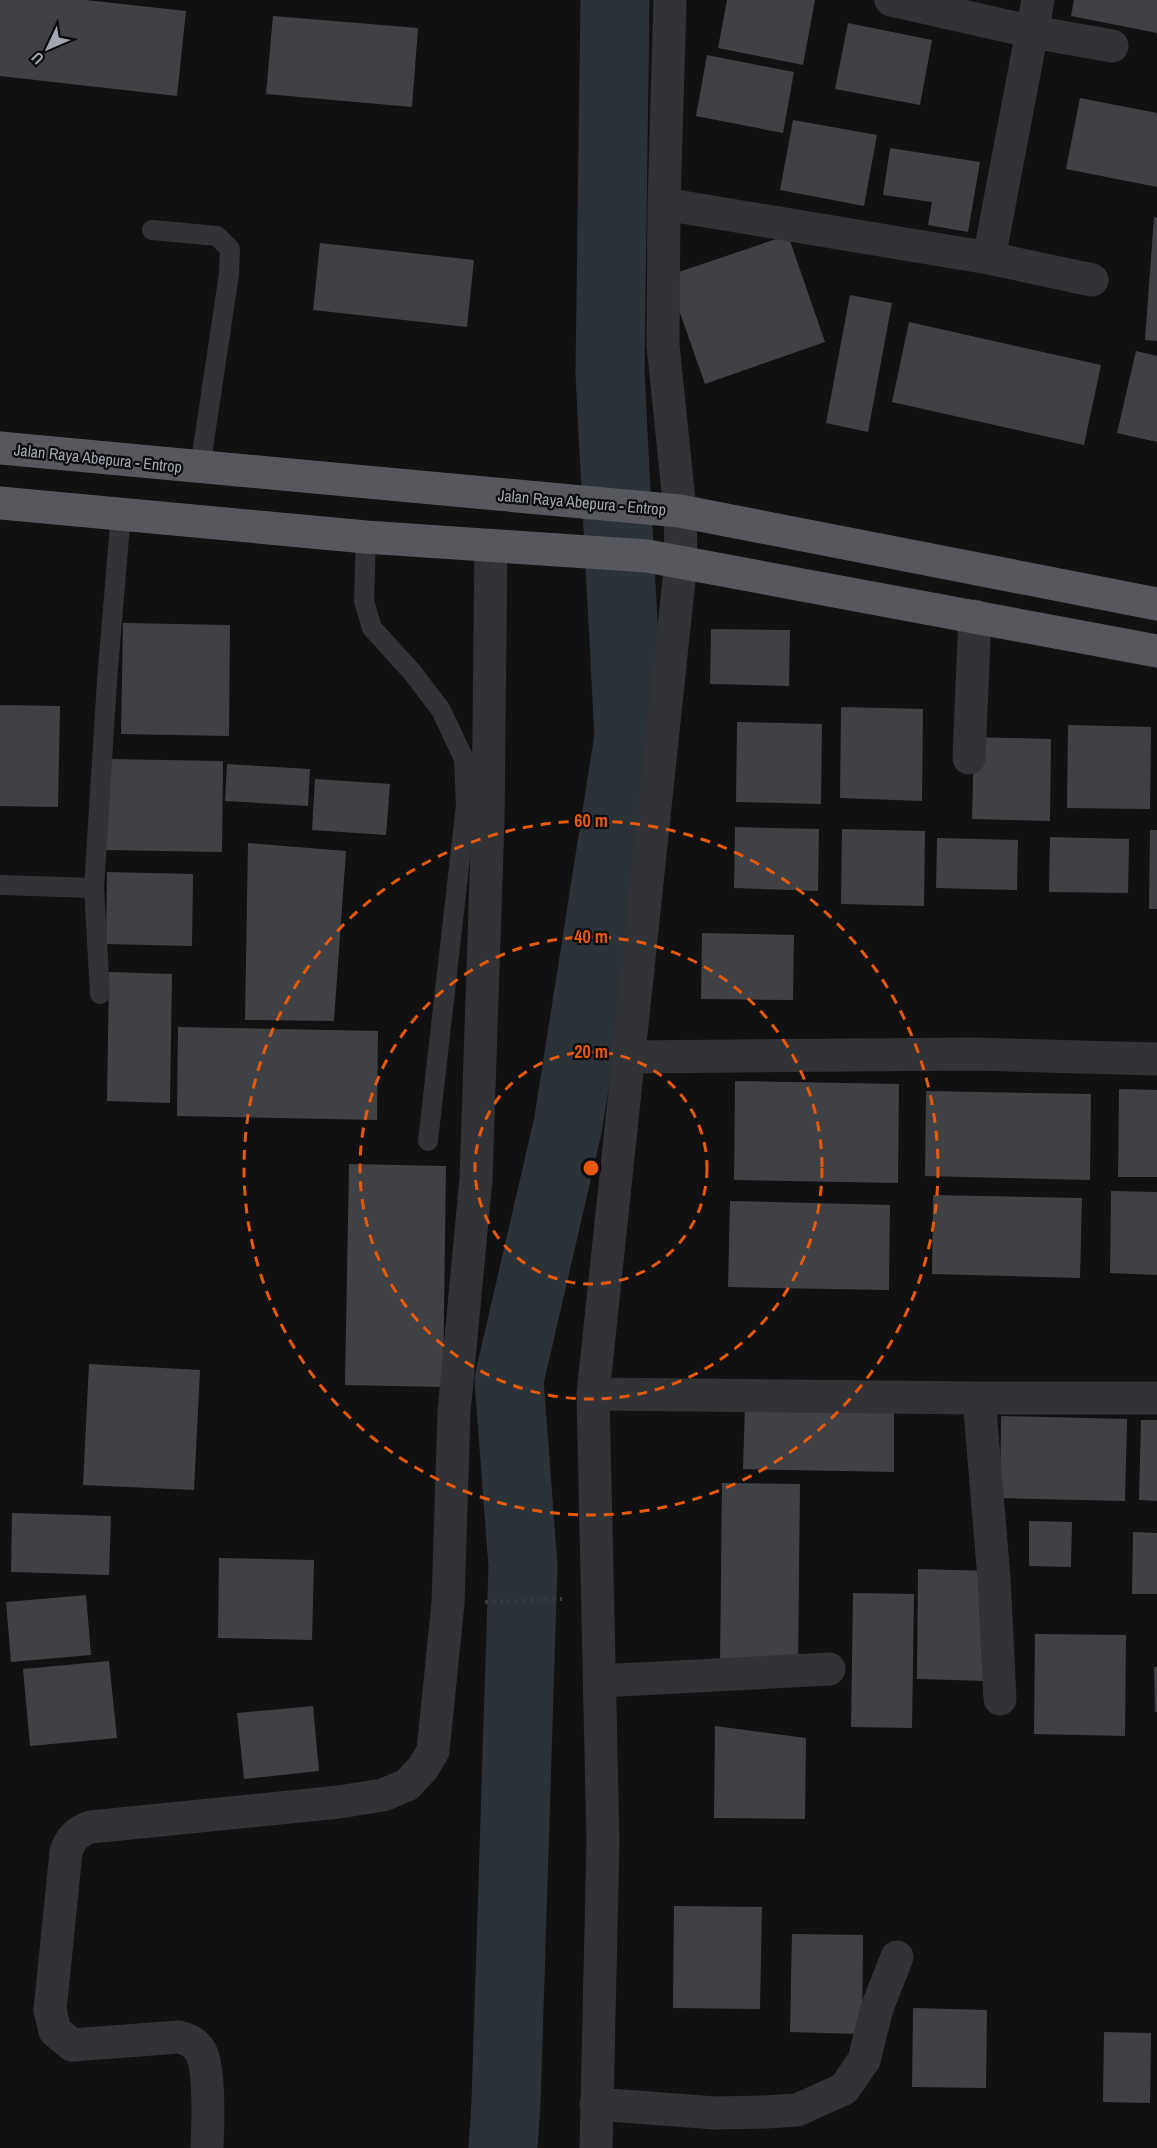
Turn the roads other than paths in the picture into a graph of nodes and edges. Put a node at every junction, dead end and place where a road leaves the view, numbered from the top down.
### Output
1 (670, 0) edge
2 (891, 0) edge
3 (1035, 16) edge
4 (1112, 46) dead end
5 (664, 204) junction
6 (152, 230) dead end
7 (989, 258) junction
8 (1092, 280) dead end
9 (0, 448) edge
10 (200, 468) junction
11 (0, 503) edge
12 (680, 511) junction
13 (121, 513) junction
14 (366, 537) junction
15 (491, 545) junction
16 (681, 561) junction
17 (1157, 604) edge
18 (975, 616) junction
19 (1157, 651) edge
20 (969, 758) dead end
21 (0, 885) edge
22 (94, 888) junction
23 (100, 994) dead end
24 (628, 1057) junction
25 (1157, 1059) edge
26 (428, 1141) dead end
27 (594, 1394) junction
28 (980, 1398) junction
29 (1157, 1398) edge
30 (829, 1669) dead end
31 (600, 1681) junction
32 (1000, 1699) dead end
33 (897, 1957) dead end
34 (596, 2104) junction
35 (207, 2148) edge
36 (596, 2148) edge

1 - 5 street
2 - 3 street
3 - 4 street
3 - 7 street
5 - 7 street
5 - 12 street
6 - 10 lane
7 - 8 street
9 - 10 highway, Jalan Raya Abepura - Entrop
10 - 12 highway, Jalan Raya Abepura - Entrop
11 - 13 highway
12 - 16 street
12 - 17 highway, Jalan Raya Abepura - Entrop
13 - 14 highway
13 - 22 lane
14 - 15 highway
14 - 26 lane
15 - 16 highway
15 - 35 street
16 - 18 highway
16 - 24 street
18 - 19 highway
18 - 20 street
21 - 22 lane
22 - 23 lane
24 - 25 street
24 - 27 street
27 - 28 street
27 - 31 street
28 - 29 street
28 - 32 street
30 - 31 street
31 - 34 street
33 - 34 street
34 - 36 street

